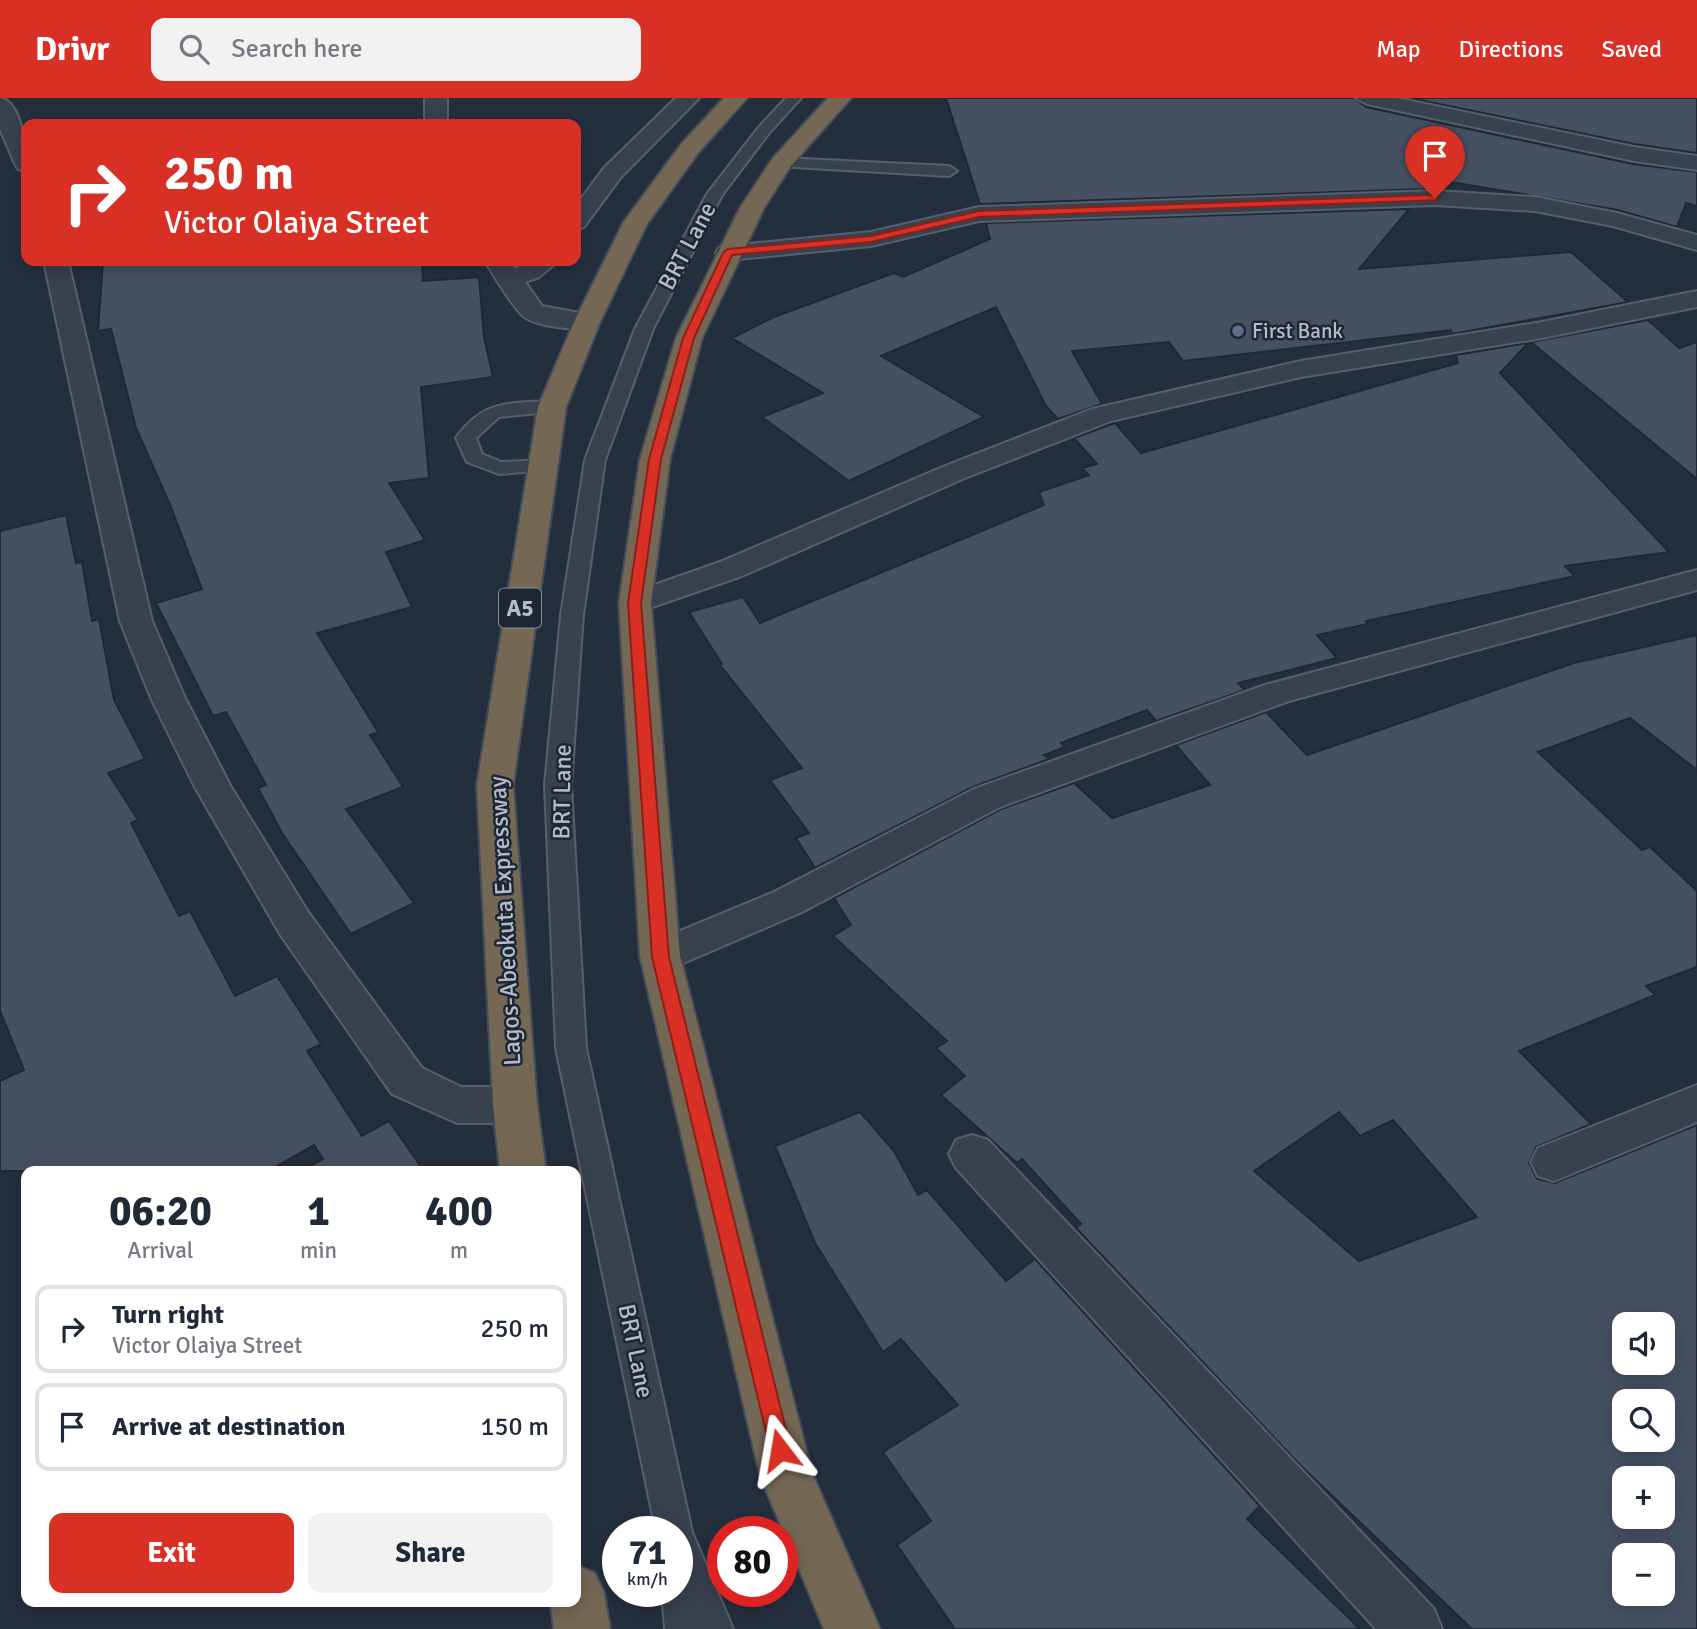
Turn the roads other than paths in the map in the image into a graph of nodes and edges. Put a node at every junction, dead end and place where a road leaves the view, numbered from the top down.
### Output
1 (436, 98) edge
2 (688, 98) edge
3 (736, 98) edge
4 (794, 98) edge
5 (840, 98) edge
6 (1367, 98) edge
7 (0, 104) edge
8 (436, 119) edge
9 (21, 152) edge
10 (781, 163) junction
11 (1697, 163) edge
12 (949, 171) dead end
13 (581, 215) edge
14 (1697, 243) edge
15 (728, 253) junction
16 (57, 266) edge
17 (539, 266) edge
18 (503, 270) edge
19 (1697, 299) edge
20 (587, 322) junction
21 (552, 407) junction
22 (543, 466) junction
23 (1697, 580) edge
24 (635, 603) junction
25 (660, 957) junction
26 (1697, 1103) edge
27 (515, 1105) junction
28 (972, 1154) dead end
29 (1554, 1162) dead end
30 (522, 1166) edge
31 (671, 1516) edge
32 (693, 1579) edge
33 (578, 1607) edge
34 (682, 1607) edge
35 (582, 1629) edge
36 (684, 1629) edge
37 (714, 1629) edge
38 (852, 1629) edge
39 (1414, 1629) edge

1 - 8 street
2 - 13 street
3 - 20 highway, Lagos-Abeokuta Expressway / A5
4 - 31 lane, BRT Lane
5 - 10 highway
6 - 11 street
7 - 9 street
10 - 12 lane
10 - 15 highway
14 - 15 street
15 - 24 highway
16 - 27 street
17 - 18 street
18 - 20 street
19 - 24 street
20 - 21 highway, Lagos-Abeokuta Expressway / A5
21 - 22 highway, Lagos-Abeokuta Expressway / A5
21 - 22 lane
22 - 27 highway, Lagos-Abeokuta Expressway / A5
23 - 25 street
24 - 25 highway
25 - 38 highway
26 - 29 street
27 - 30 highway, Lagos-Abeokuta Expressway / A5
28 - 39 street
32 - 37 lane
33 - 35 highway
34 - 36 lane

